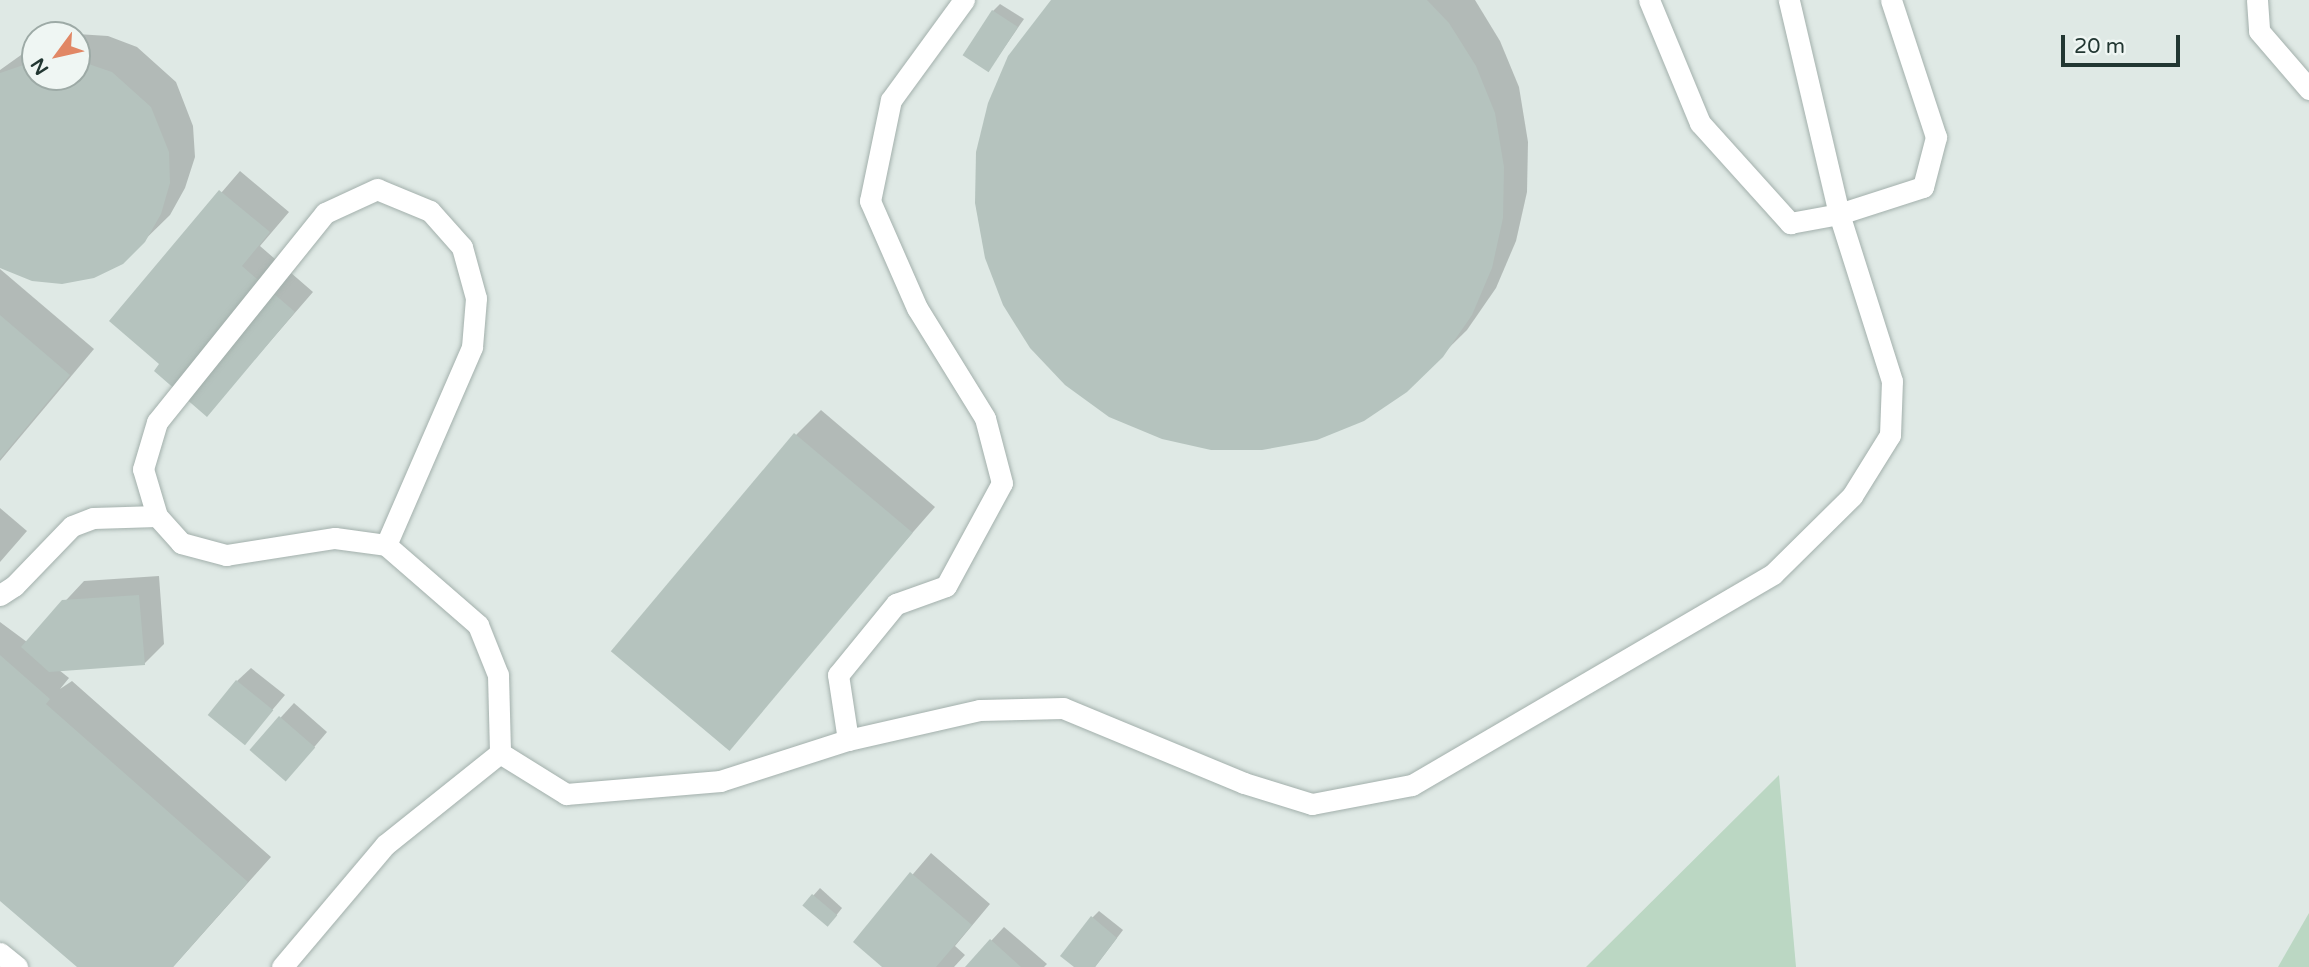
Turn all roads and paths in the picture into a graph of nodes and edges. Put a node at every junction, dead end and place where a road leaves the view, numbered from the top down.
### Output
1 (964, 0) edge
2 (1649, 0) edge
3 (1789, 0) edge
4 (1891, 0) edge
5 (2257, 0) edge
6 (2309, 89) edge
7 (1839, 214) junction
8 (157, 516) junction
9 (386, 545) junction
10 (0, 594) edge
11 (848, 740) junction
12 (500, 753) junction
13 (0, 953) edge
14 (17, 967) edge
15 (282, 967) edge

1 - 11 lane
2 - 7 lane
3 - 7 lane
4 - 7 lane
5 - 6 lane
7 - 11 lane
8 - 9 lane
8 - 9 lane
8 - 10 lane
9 - 12 lane
11 - 12 lane
12 - 15 lane
13 - 14 lane

